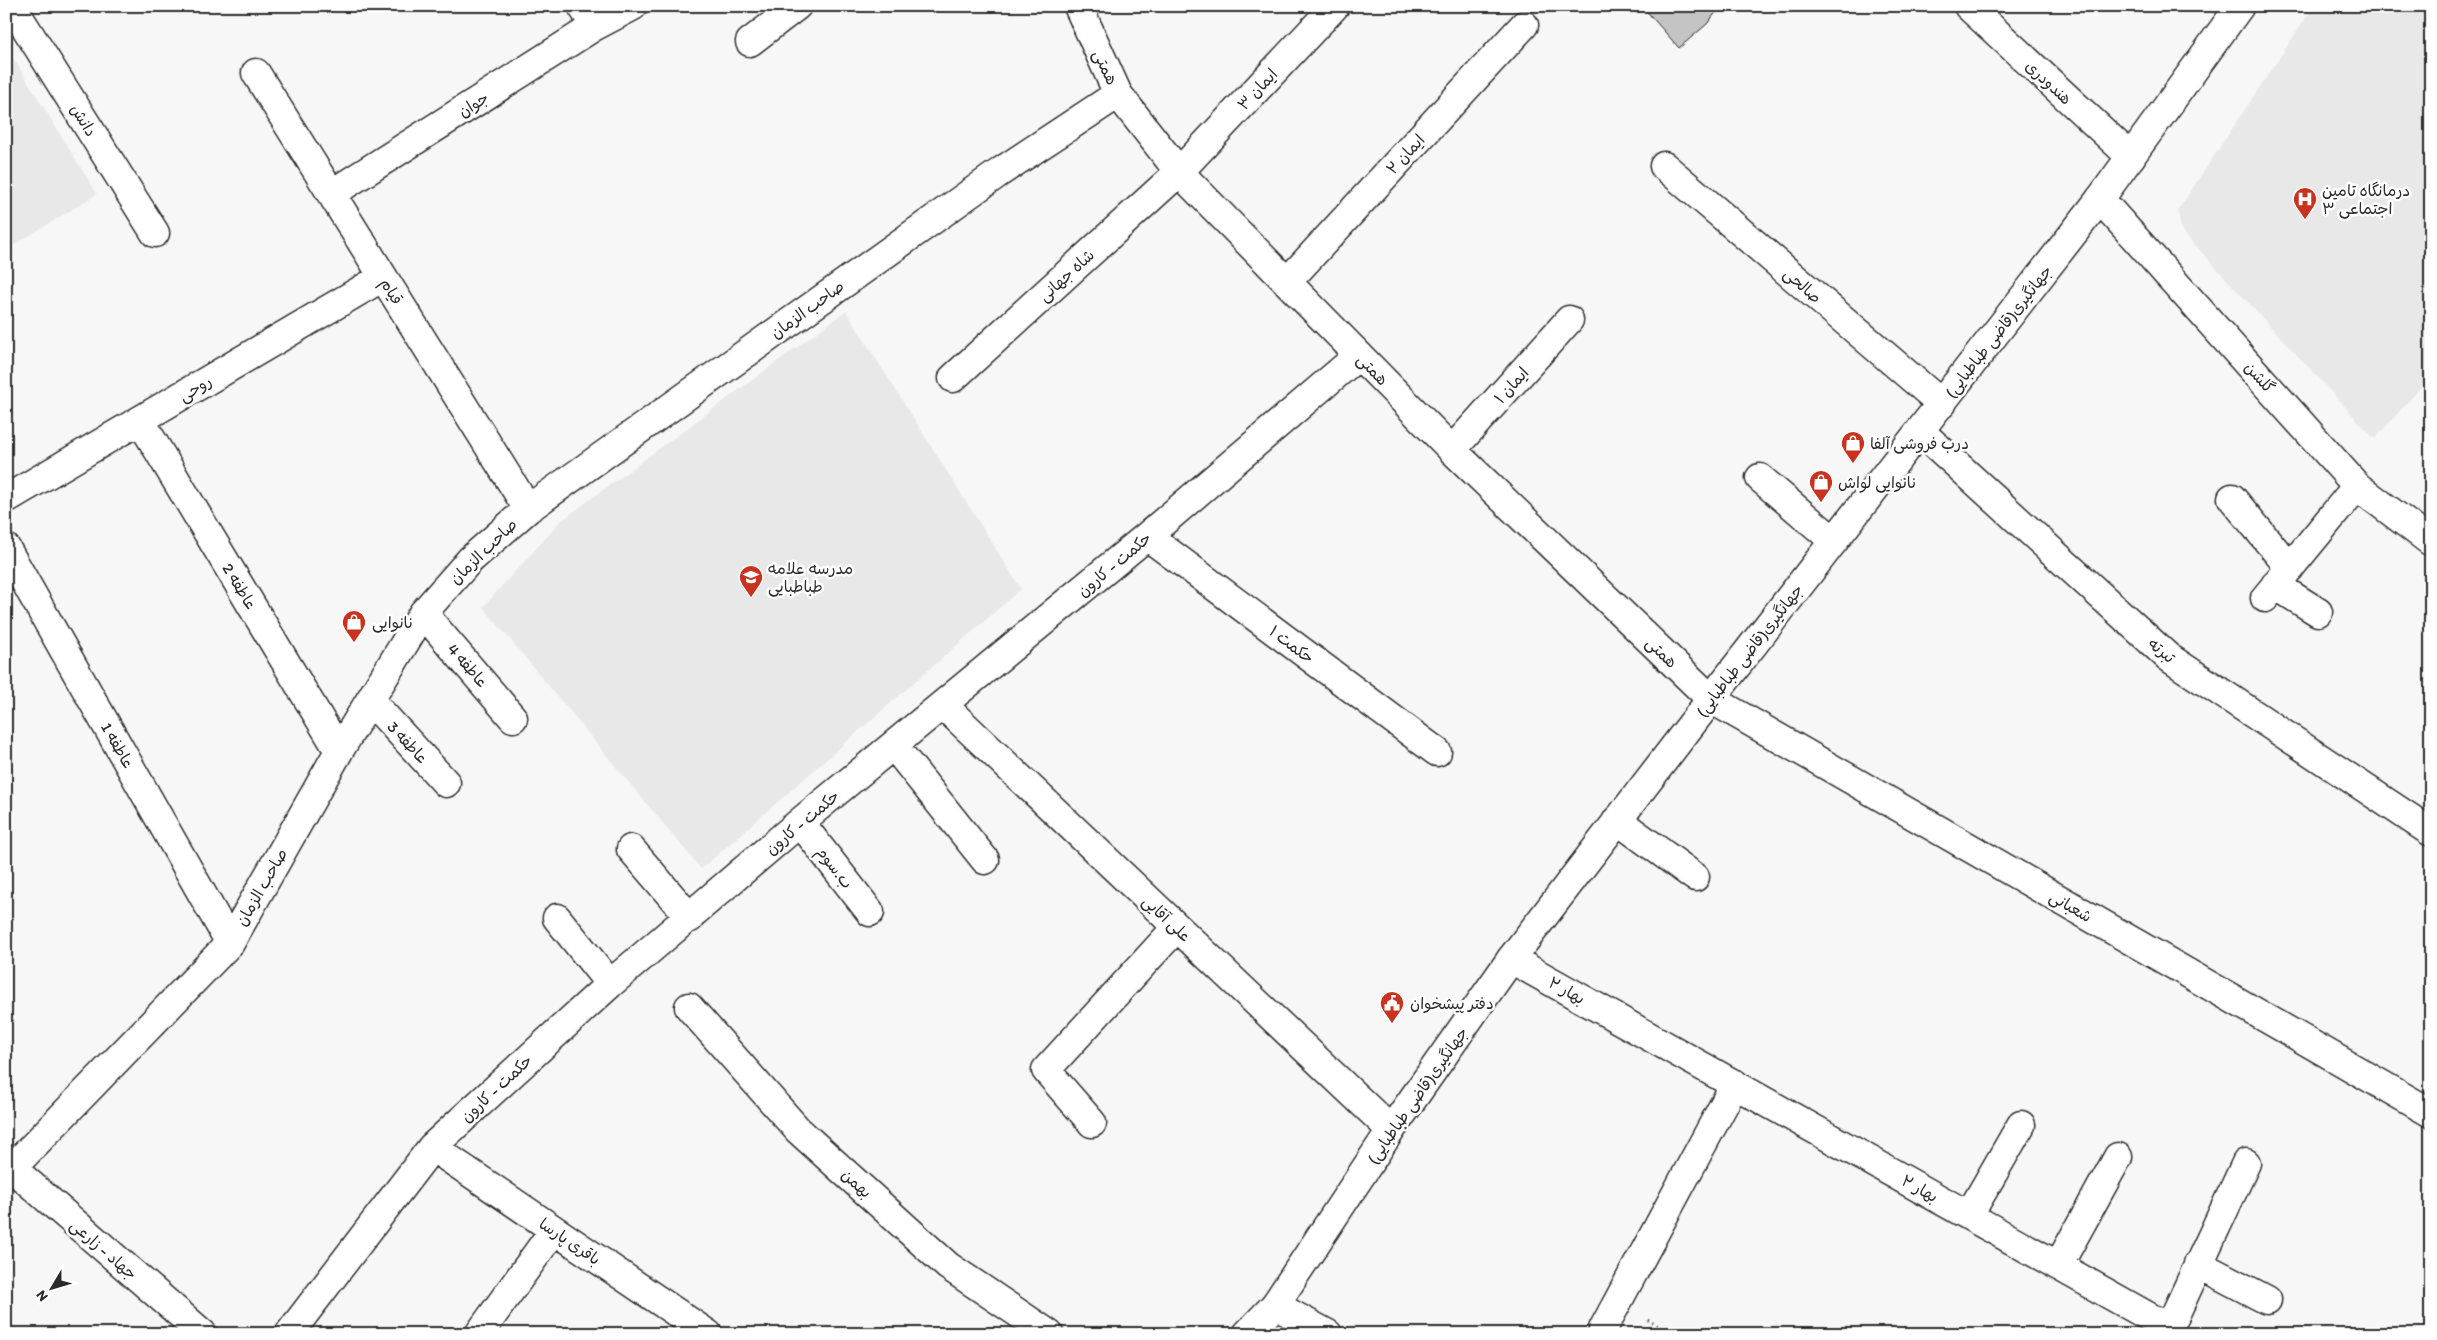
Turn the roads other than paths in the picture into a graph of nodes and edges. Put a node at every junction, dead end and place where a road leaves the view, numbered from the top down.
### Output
1 (12, 6) edge
2 (633, 6) edge
3 (797, 6) edge
4 (1078, 6) edge
5 (1335, 6) edge
6 (2240, 6) edge
7 (1983, 11) edge
8 (588, 16) edge
9 (1524, 25) dead end
10 (750, 42) dead end
11 (256, 73) dead end
12 (1118, 94) junction
13 (2131, 157) junction
14 (1664, 166) dead end
15 (1179, 172) junction
16 (331, 194) junction
17 (2100, 199) junction
18 (155, 233) dead end
19 (383, 277) junction
20 (1287, 282) junction
21 (1569, 320) dead end
22 (1359, 355) junction
23 (954, 378) dead end
24 (1942, 404) junction
25 (140, 420) junction
26 (1920, 431) junction
27 (1452, 450) junction
28 (1760, 478) dead end
29 (2357, 486) junction
30 (2232, 498) dead end
31 (6, 499) edge
32 (528, 509) junction
33 (1148, 536) junction
34 (1834, 542) junction
35 (2431, 542) edge
36 (6, 548) edge
37 (2277, 584) junction
38 (2318, 612) dead end
39 (423, 613) junction
40 (1711, 699) junction
41 (370, 700) junction
42 (943, 705) junction
43 (513, 718) dead end
44 (894, 746) junction
45 (339, 751) junction
46 (1437, 752) dead end
47 (446, 783) dead end
48 (1617, 820) junction
49 (800, 822) junction
50 (2431, 832) edge
51 (631, 849) dead end
52 (985, 860) dead end
53 (1695, 877) dead end
54 (870, 912) dead end
55 (557, 918) dead end
56 (690, 918) junction
57 (1177, 927) junction
58 (230, 943) junction
59 (1512, 959) junction
60 (610, 984) junction
61 (689, 1007) dead end
62 (1735, 1084) junction
63 (2431, 1113) edge
64 (1092, 1123) dead end
65 (2021, 1125) dead end
66 (1392, 1130) junction
67 (432, 1147) junction
68 (2118, 1158) dead end
69 (2246, 1163) dead end
70 (9, 1166) edge
71 (1969, 1215) junction
72 (554, 1230) junction
73 (2198, 1264) junction
74 (2058, 1266) junction
75 (2267, 1300) dead end
76 (1275, 1306) junction
77 (1603, 1329) dead end
78 (203, 1334) edge
79 (289, 1334) edge
80 (479, 1334) edge
81 (708, 1334) edge
82 (1049, 1334) edge
83 (1248, 1334) edge
84 (1265, 1334) edge
85 (1328, 1334) edge

1 - 18 street, دانش
2 - 8 street, جوان
3 - 10 street
4 - 12 street, همتی
5 - 15 street, ایمان ۳
6 - 13 street, جهانگیری(قاضی طباطبایی)
7 - 13 street, هندودری
8 - 16 street, جوان
9 - 20 street, ایمان ۲
11 - 16 street, قیام
12 - 15 street, همتی
12 - 32 street, صاحب الزمان
13 - 17 street, جهانگیری(قاضی طباطبایی)
14 - 24 street, صالحی
15 - 20 street, همتی
15 - 23 street, شاه جهانی
16 - 19 street, قیام
17 - 24 street, جهانگیری(قاضی طباطبایی)
17 - 29 street, گلشن
19 - 25 street, روحی
19 - 32 street, قیام
20 - 22 street, همتی
21 - 27 street, ایمان ۱
22 - 27 street, همتی
22 - 33 street, حکمت - کارون
24 - 26 street, جهانگیری(قاضی طباطبایی)
25 - 31 street, روحی
25 - 45 street, عاطفه 2
26 - 34 street, جهانگیری(قاضی طباطبایی)
26 - 50 street, تبرته
27 - 40 street, همتی
28 - 34 street
29 - 35 street, گلشن
29 - 37 street
30 - 37 street
32 - 39 street, صاحب الزمان
33 - 42 street, حکمت - کارون
33 - 46 street, حکمت ۱
34 - 40 street, جهانگیری(قاضی طباطبایی)
36 - 58 street, عاطفه 1
37 - 38 street
39 - 41 street, صاحب الزمان
39 - 43 street, عاطفه 4
40 - 48 street, جهانگیری(قاضی طباطبایی)
40 - 63 street, شعبانی
41 - 45 street, صاحب الزمان
41 - 47 street, عاطفه 3
42 - 44 street, حکمت - کارون
42 - 57 street, علی آقایی
44 - 49 street, حکمت - کارون
44 - 52 street
45 - 58 street, صاحب الزمان
48 - 53 street
48 - 59 street, جهانگیری(قاضی طباطبایی)
49 - 54 street, ب.سوم
49 - 56 street, حکمت - کارون
51 - 56 street
55 - 60 street
56 - 60 street, حکمت - کارون
57 - 64 street
57 - 66 street, علی آقایی
58 - 70 street, صاحب الزمان
59 - 62 street, بهار ۲
59 - 66 street, جهانگیری(قاضی طباطبایی)
60 - 67 street, حکمت - کارون
61 - 82 street, بهمن
62 - 71 street, بهار ۲
62 - 77 street
65 - 71 street
66 - 76 street, جهانگیری(قاضی طباطبایی)
67 - 72 street, باقری پارسا
67 - 79 street, حکمت - کارون
68 - 74 street
69 - 73 street, بهار ۲
70 - 78 street, جهاد - زارعی
71 - 74 street, بهار ۲
72 - 80 street
72 - 81 street, باقری پارسا
73 - 74 street, بهار ۲
73 - 75 street
76 - 83 street
76 - 84 street
76 - 85 street

